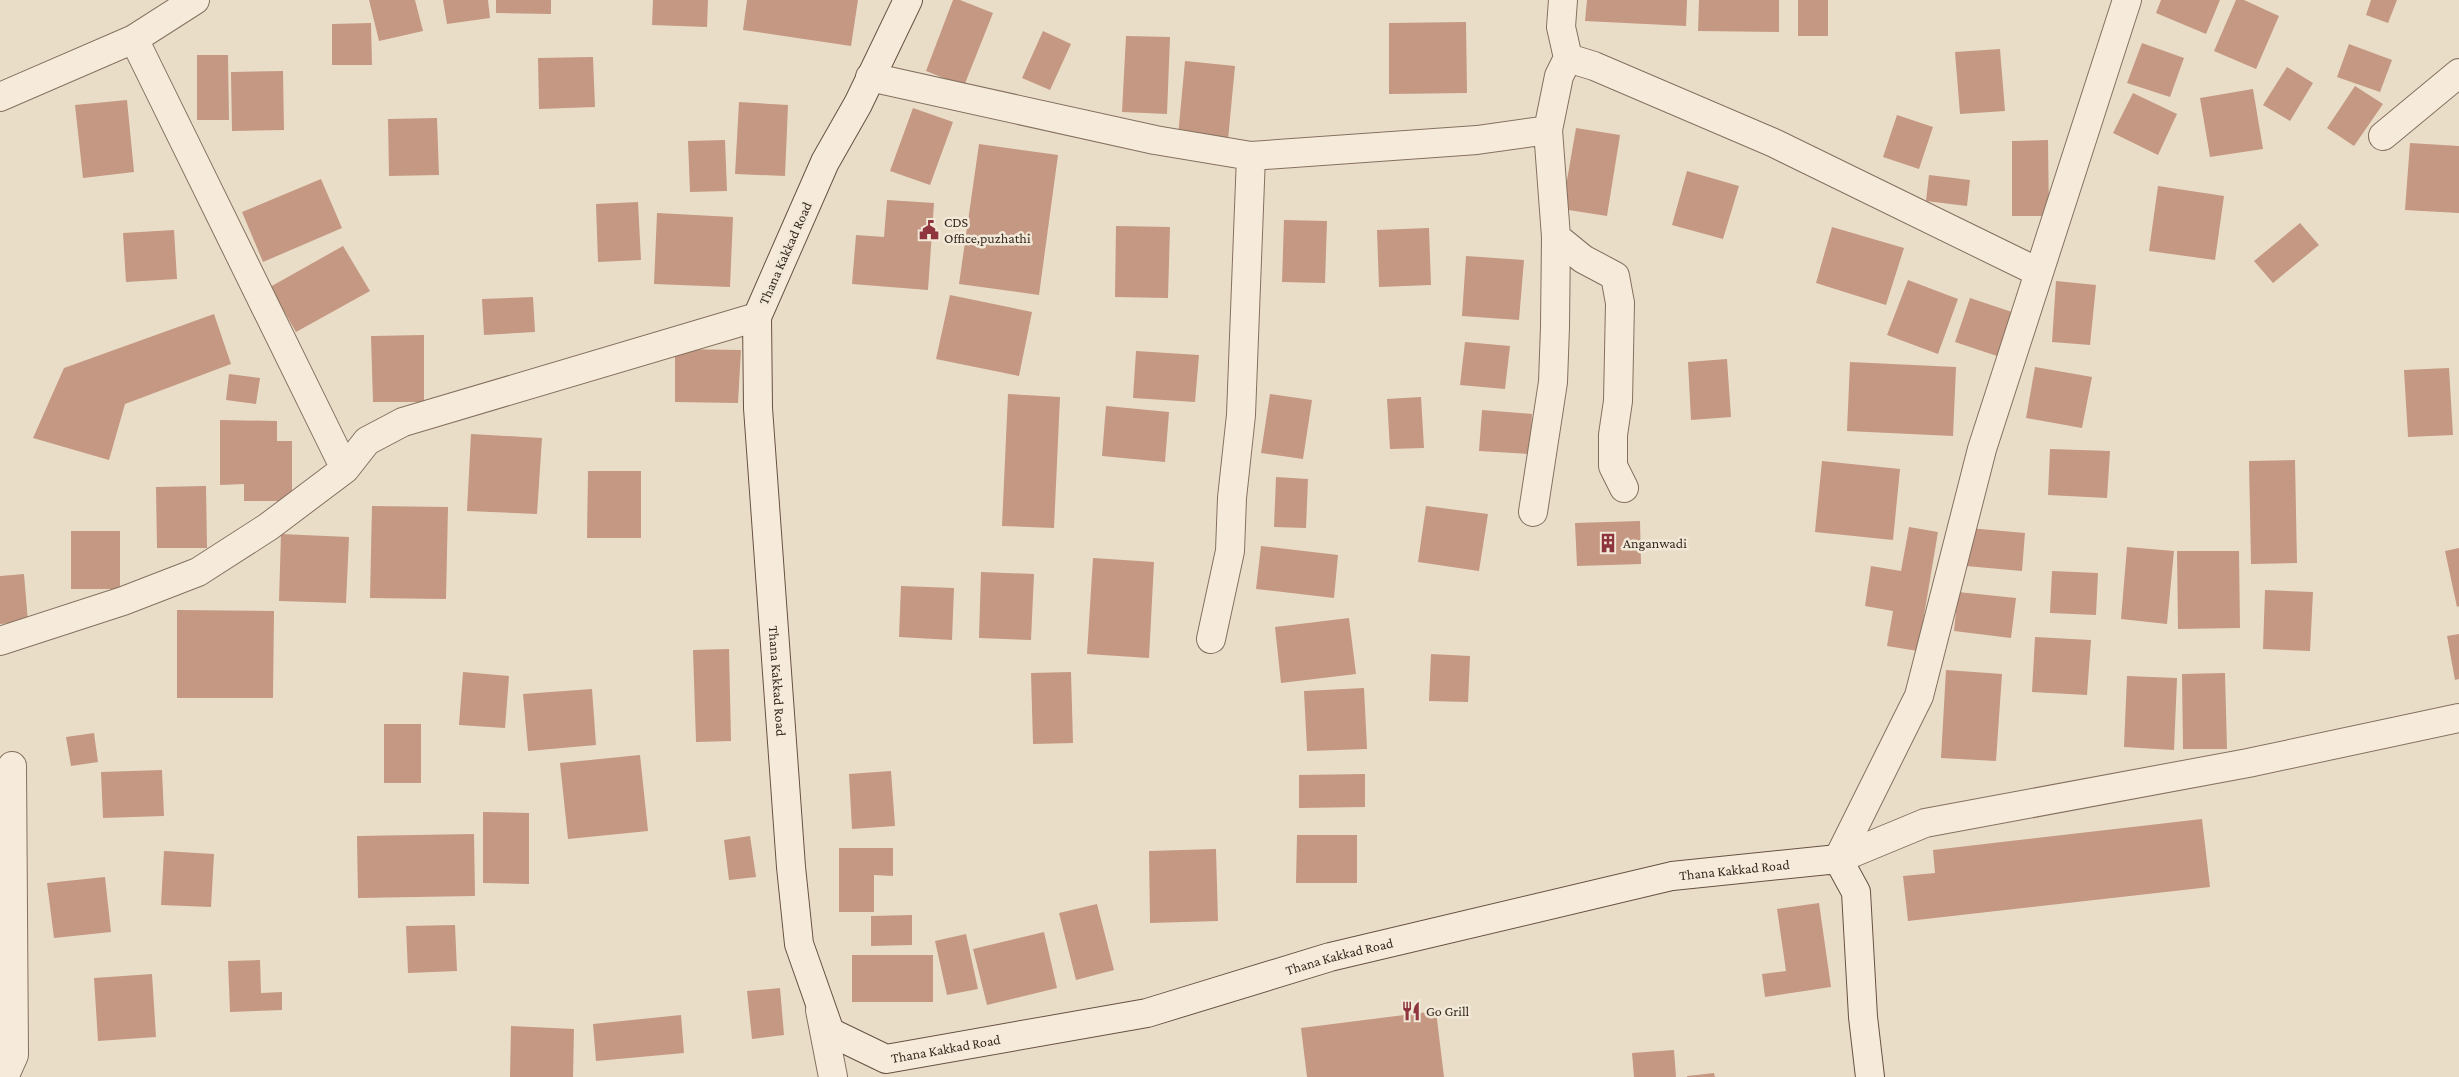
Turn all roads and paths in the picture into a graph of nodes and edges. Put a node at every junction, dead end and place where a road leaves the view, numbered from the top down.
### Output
1 (195, 0) edge
2 (908, 0) edge
3 (1563, 0) edge
4 (2127, 0) edge
5 (134, 40) junction
6 (1568, 58) junction
7 (2459, 72) edge
8 (870, 77) junction
9 (0, 97) edge
10 (1548, 130) junction
11 (2383, 136) dead end
12 (1251, 156) junction
13 (1556, 237) junction
14 (2038, 272) junction
15 (757, 317) junction
16 (345, 469) junction
17 (1624, 488) dead end
18 (1533, 512) dead end
19 (1211, 639) dead end
20 (0, 641) edge
21 (2459, 718) edge
22 (12, 766) dead end
23 (1838, 859) junction
24 (820, 1010) junction
25 (0, 1073) edge
26 (833, 1077) edge
27 (1870, 1077) edge

1 - 5 street
2 - 8 street, Thana Kakkad Road
3 - 6 street
4 - 14 street
5 - 9 street
5 - 16 street
6 - 10 street
6 - 14 street
7 - 11 street
8 - 12 street
8 - 15 street, Thana Kakkad Road
10 - 12 street
10 - 13 street
12 - 19 street
13 - 17 street
13 - 18 street
14 - 23 street
15 - 16 street
15 - 24 street, Thana Kakkad Road
16 - 20 street
21 - 23 street, Thana Kakkad Road
22 - 25 street
23 - 24 street, Thana Kakkad Road
23 - 27 street
24 - 26 street

